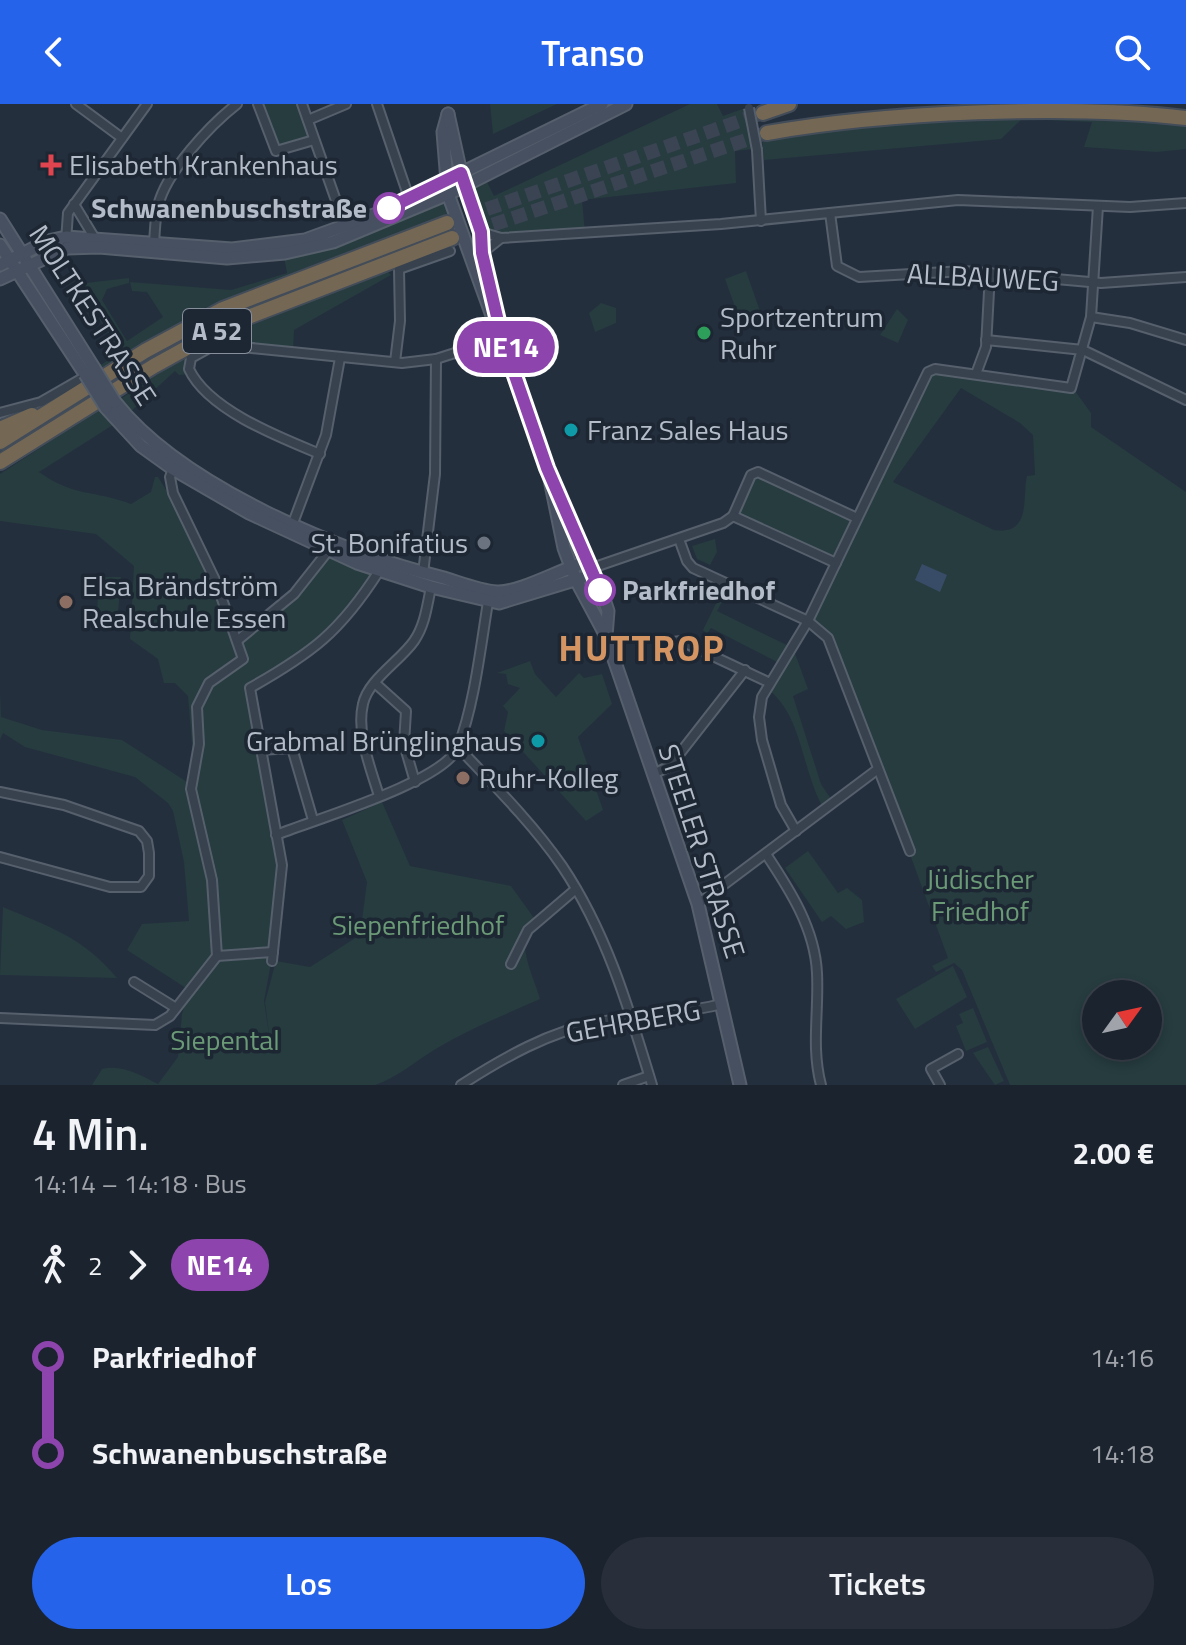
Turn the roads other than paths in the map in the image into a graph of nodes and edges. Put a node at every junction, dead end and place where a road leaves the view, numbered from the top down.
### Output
1 (76, 104) edge
2 (147, 104) edge
3 (237, 104) edge
4 (258, 104) edge
5 (302, 104) edge
6 (346, 104) edge
7 (377, 104) edge
8 (602, 104) edge
9 (626, 104) edge
10 (789, 104) edge
11 (753, 108) edge
12 (448, 109) edge
13 (1186, 118) edge
14 (308, 120) junction
15 (767, 133) tunnel mouth
16 (122, 138) junction
17 (314, 140) junction
18 (457, 179) junction
19 (448, 194) junction
20 (409, 198) junction
21 (1186, 203) edge
22 (74, 204) junction
23 (1098, 206) junction
24 (340, 212) dead end
25 (830, 213) junction
26 (384, 217) junction
27 (0, 219) edge
28 (761, 221) junction
29 (447, 223) tunnel mouth
30 (481, 232) junction
31 (94, 237) junction
32 (501, 238) junction
33 (66, 242) junction
34 (154, 243) junction
35 (0, 245) edge
36 (451, 245) joint
37 (482, 253) junction
38 (17, 263) edge
39 (990, 273) junction
40 (1186, 277) edge
41 (0, 279) edge
42 (1096, 283) junction
43 (1091, 317) junction
44 (501, 334) junction
45 (986, 340) junction
46 (1186, 340) edge
47 (1083, 350) junction
48 (340, 358) junction
49 (436, 359) junction
50 (395, 362) junction
51 (88, 374) junction
52 (976, 374) junction
53 (1186, 400) edge
54 (66, 402) junction
55 (111, 405) junction
56 (0, 413) edge
57 (0, 429) edge
58 (0, 442) edge
59 (28, 447) junction
60 (320, 454) junction
61 (0, 462) edge
62 (173, 469) junction
63 (0, 470) edge
64 (548, 470) junction
65 (733, 516) junction
66 (857, 518) junction
67 (293, 523) junction
68 (679, 539) junction
69 (328, 551) junction
70 (836, 563) junction
71 (571, 567) junction
72 (589, 568) junction
73 (379, 571) junction
74 (423, 573) junction
75 (576, 580) junction
76 (431, 587) junction
77 (489, 596) junction
78 (808, 621) junction
79 (606, 636) junction
80 (238, 640) junction
81 (673, 642) dead end
82 (745, 670) junction
83 (768, 682) junction
84 (376, 684) junction
85 (458, 747) junction
86 (260, 750) junction
87 (878, 769) junction
88 (653, 774) junction
89 (415, 782) junction
90 (0, 792) edge
91 (379, 796) junction
92 (313, 820) junction
93 (796, 831) junction
94 (276, 835) junction
95 (910, 851) dead end
96 (766, 854) junction
97 (0, 857) edge
98 (576, 889) junction
99 (698, 904) junction
100 (217, 956) junction
101 (511, 964) dead end
102 (134, 982) dead end
103 (722, 1004) junction
104 (176, 1008) junction
105 (632, 1017) junction
106 (0, 1018) edge
107 (958, 1054) dead end
108 (651, 1080) edge
109 (461, 1085) edge
110 (623, 1085) edge
111 (740, 1085) edge
112 (821, 1085) edge
113 (940, 1085) edge

1 - 16 street
2 - 16 street
3 - 34 street
4 - 17 street
5 - 14 street
6 - 14 street
7 - 20 street
8 - 18 main road
9 - 18 main road
10 - 11 highway
11 - 28 street, bridge
12 - 18 main road, STEELER STRASSE
12 - 18 main road, STEELER STRASSE
13 - 15 highway
14 - 17 street
16 - 22 street
17 - 24 street
18 - 19 main road, STEELER STRASSE
18 - 19 main road
18 - 20 main road
18 - 30 main road, STEELER STRASSE
19 - 26 main road
19 - 44 main road, STEELER STRASSE
20 - 26 main road
21 - 23 street
22 - 31 street
22 - 33 street
23 - 25 street
23 - 42 street
25 - 28 street
25 - 39 street, ALLBAUWEG
26 - 33 main road
26 - 34 main road
27 - 38 main road, MOLTKESTRASSE
28 - 32 street
29 - 54 highway, A 52
30 - 32 street
30 - 37 main road, STEELER STRASSE
31 - 33 main road
31 - 34 main road
32 - 37 street
33 - 38 main road
35 - 38 main road, MOLTKESTRASSE
36 - 50 street
36 - 59 highway, A 52
37 - 44 main road, STEELER STRASSE
38 - 41 main road
38 - 51 main road, MOLTKESTRASSE
39 - 42 street, ALLBAUWEG
39 - 45 street
40 - 42 street, ALLBAUWEG
42 - 43 street
43 - 46 street
43 - 47 street
44 - 49 street
44 - 64 main road, STEELER STRASSE
45 - 47 street
45 - 52 street
47 - 52 street
47 - 53 street
48 - 50 street
48 - 60 street
48 - 60 street
49 - 50 street
49 - 74 street
51 - 55 main road, MOLTKESTRASSE, bridge
51 - 56 street
52 - 66 street
54 - 57 highway
54 - 58 highway, A 52
55 - 62 main road, MOLTKESTRASSE
55 - 67 main road, MOLTKESTRASSE
59 - 61 highway, A 52
59 - 63 highway
60 - 67 street
62 - 69 main road, MOLTKESTRASSE
62 - 80 street
64 - 71 main road, STEELER STRASSE
64 - 72 main road, STEELER STRASSE
65 - 66 street
65 - 68 street
65 - 70 street
66 - 70 street
67 - 74 main road, MOLTKESTRASSE
68 - 72 street
68 - 78 street
69 - 73 main road, MOLTKESTRASSE
69 - 80 street
70 - 78 street
71 - 72 main road, MOLTKESTRASSE
71 - 75 main road, STEELER STRASSE
71 - 77 main road, MOLTKESTRASSE
72 - 75 main road, MOLTKESTRASSE
72 - 79 main road, STEELER STRASSE
73 - 76 main road, MOLTKESTRASSE
73 - 86 street
74 - 77 main road, MOLTKESTRASSE
75 - 77 main road, MOLTKESTRASSE
75 - 79 main road, STEELER STRASSE
76 - 77 main road, MOLTKESTRASSE
76 - 84 street
77 - 85 street
78 - 83 street
78 - 87 street
79 - 88 main road, STEELER STRASSE
80 - 100 street
81 - 82 street
82 - 83 street
82 - 88 street
83 - 93 street
84 - 89 street
84 - 91 street
85 - 89 street
85 - 98 street
86 - 92 street
86 - 94 street
87 - 93 street
87 - 95 street
88 - 99 main road, STEELER STRASSE
89 - 91 street
90 - 97 street
91 - 92 street
92 - 94 street
93 - 96 street
94 - 100 street
96 - 99 street
96 - 112 street
98 - 101 street
98 - 105 street
99 - 103 main road, STEELER STRASSE
100 - 104 street
102 - 104 street
103 - 105 street, GEHRBERG
103 - 111 main road, STEELER STRASSE
104 - 106 street
105 - 108 street
105 - 109 street, GEHRBERG
107 - 113 street
108 - 110 street

